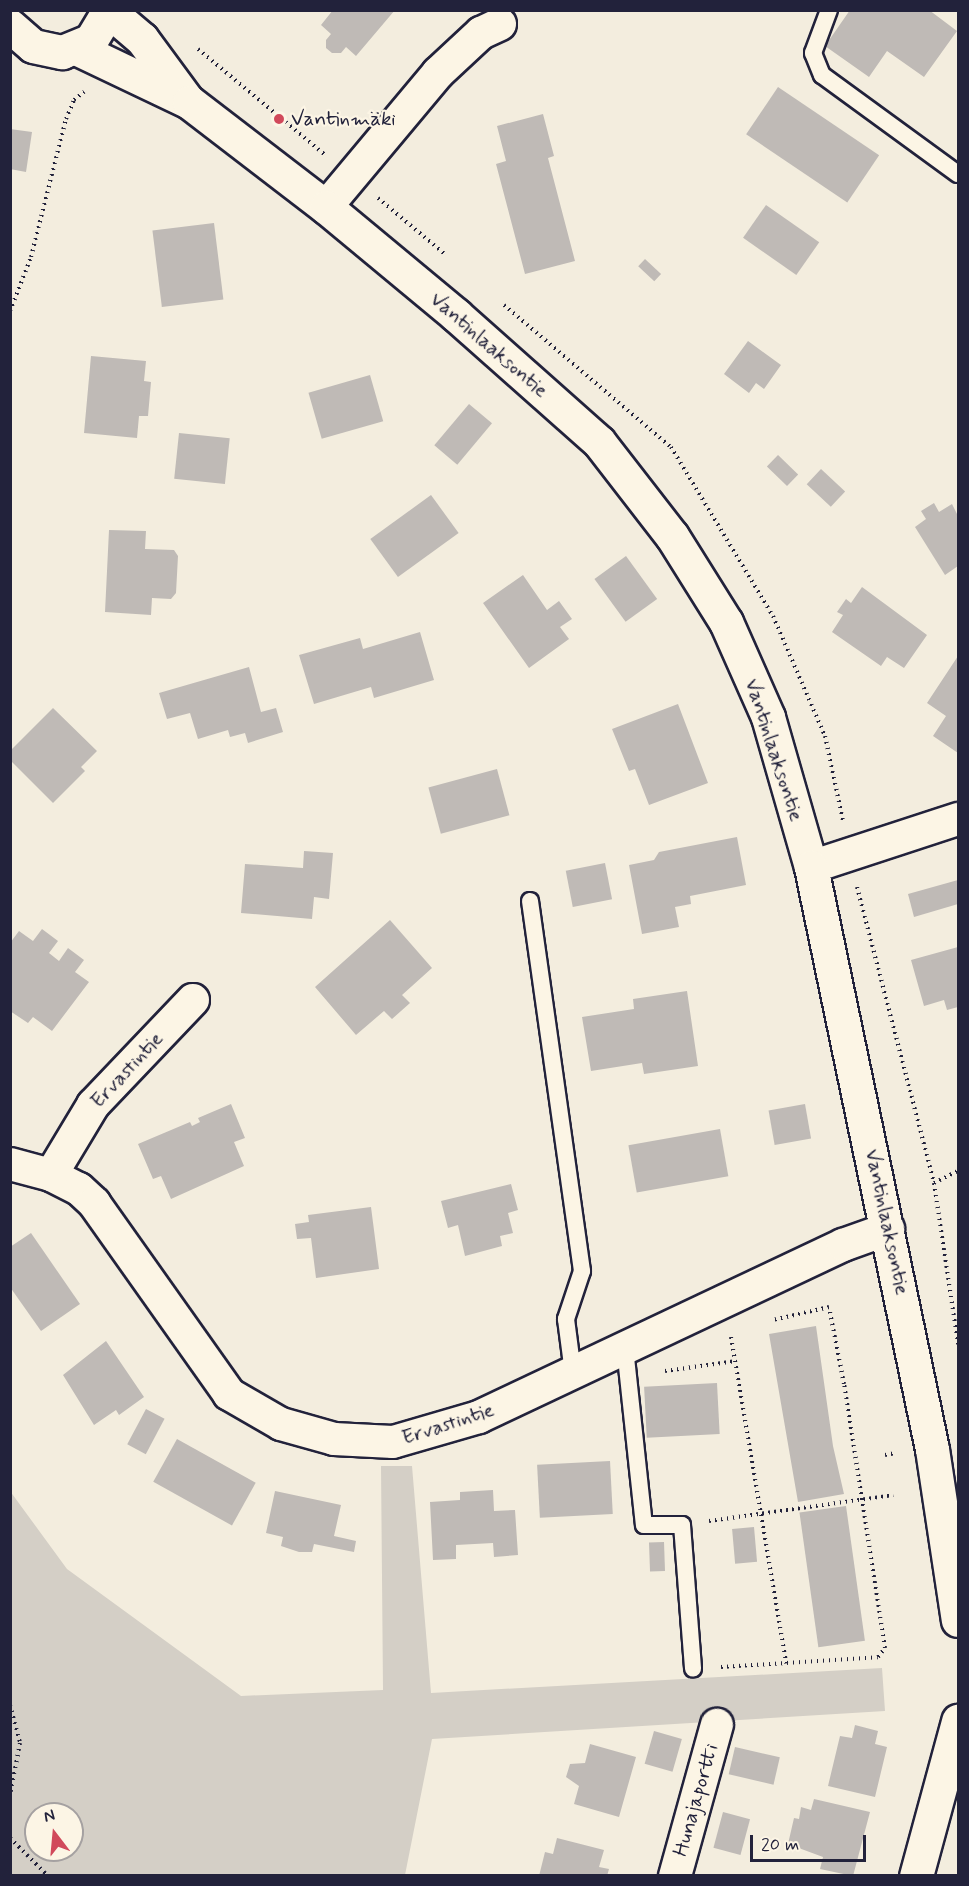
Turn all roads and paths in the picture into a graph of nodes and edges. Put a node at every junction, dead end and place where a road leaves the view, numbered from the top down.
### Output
1 (829, 10) edge
2 (109, 11) edge
3 (500, 24) dead end
4 (14, 35) edge
5 (76, 48) junction
6 (116, 68) junction
7 (189, 102) junction
8 (958, 174) edge
9 (326, 207) junction
10 (10, 311) edge
11 (958, 819) edge
12 (811, 867) junction
13 (530, 902) dead end
14 (193, 1000) dead end
15 (10, 1164) edge
16 (958, 1171) edge
17 (51, 1175) junction
18 (888, 1229) junction
19 (763, 1322) dead end
20 (730, 1330) dead end
21 (958, 1344) edge
22 (736, 1360) junction
23 (627, 1362) junction
24 (573, 1372) junction
25 (893, 1495) dead end
26 (862, 1499) junction
27 (763, 1513) junction
28 (682, 1525) junction
29 (958, 1620) edge
30 (786, 1663) junction
31 (693, 1669) joint
32 (10, 1705) edge
33 (958, 1721) edge
34 (717, 1725) dead end
35 (10, 1795) edge
36 (10, 1838) edge
37 (48, 1875) edge
38 (675, 1875) edge
39 (916, 1875) edge

1 - 8 lane
2 - 5 street
2 - 7 street, Vantinlaaksontie
3 - 9 street
4 - 5 street
5 - 6 street, Vantinlaaksontie
6 - 7 street, Vantinlaaksontie
6 - 10 path
7 - 9 street, Vantinlaaksontie
9 - 12 street, Vantinlaaksontie
11 - 12 street
12 - 18 street, Vantinlaaksontie
13 - 24 lane
14 - 17 street, Ervastintie
15 - 17 street, Ervastintie
16 - 21 path
17 - 24 street, Ervastintie
18 - 23 street, Ervastintie
18 - 29 street, Vantinlaaksontie
19 - 26 path
20 - 22 path
22 - 23 path
22 - 27 path
23 - 24 street, Ervastintie
23 - 28 lane
25 - 26 path
26 - 27 path
26 - 30 path
27 - 28 path
27 - 30 path
28 - 31 lane
30 - 31 path
32 - 35 path
33 - 39 street
34 - 38 street, Hunajaportti
36 - 37 path

